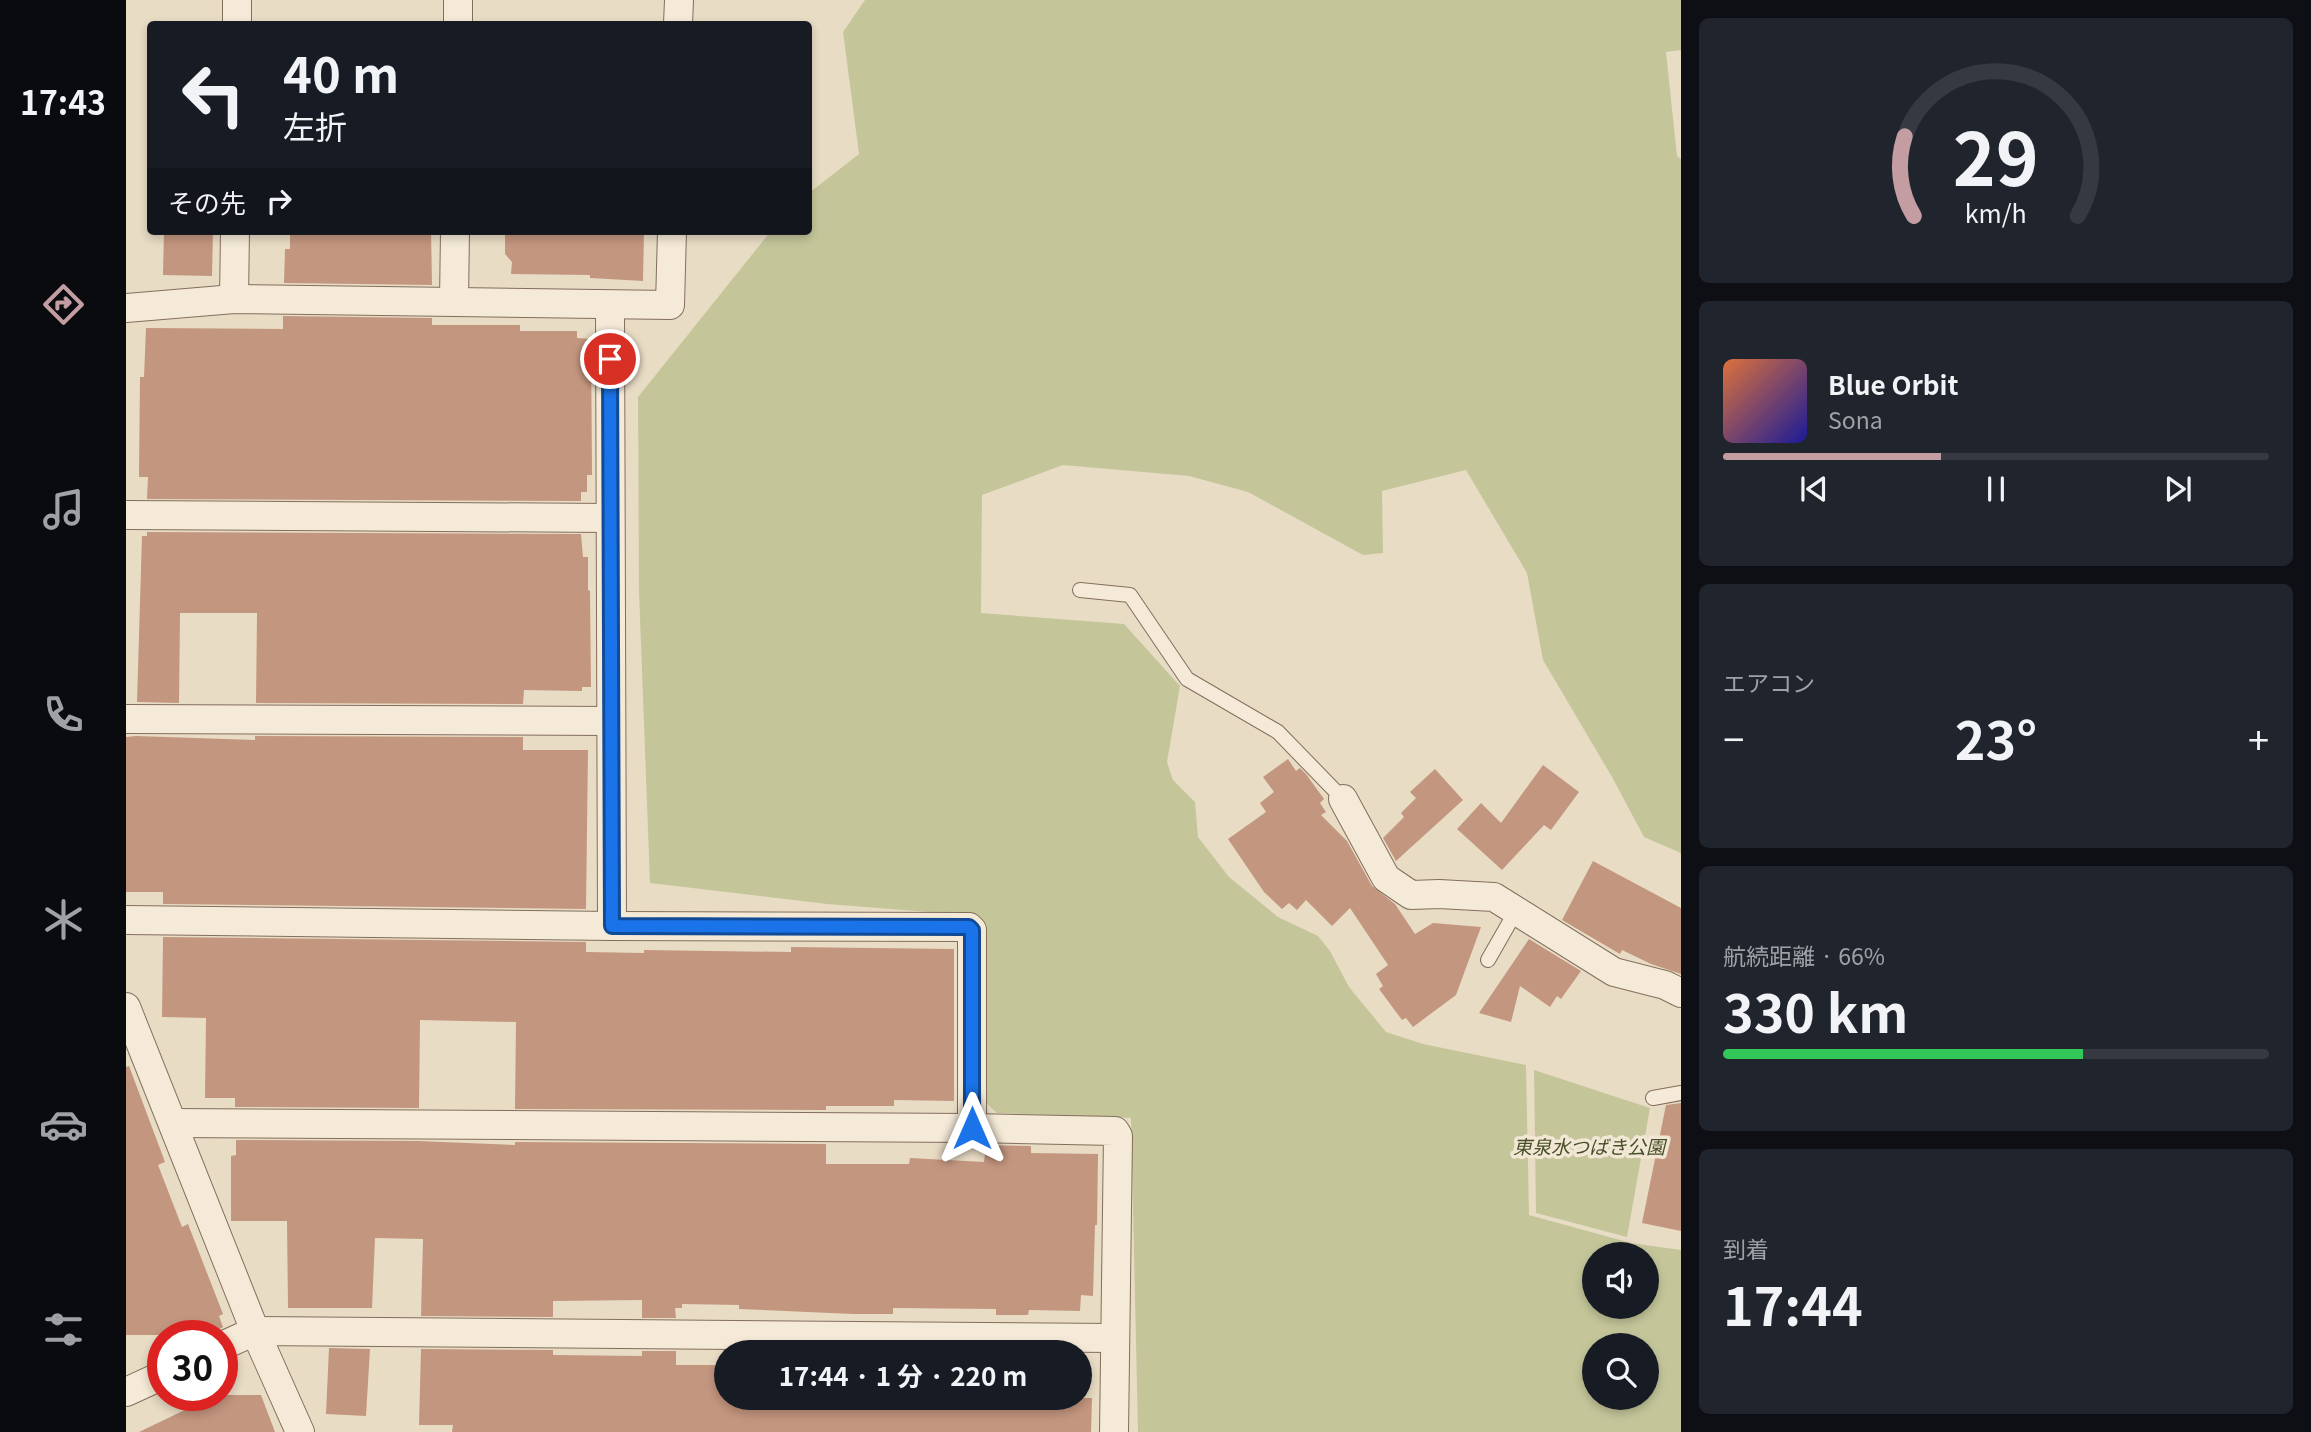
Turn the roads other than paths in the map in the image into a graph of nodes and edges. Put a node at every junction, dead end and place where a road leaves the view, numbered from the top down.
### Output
1 (237, 0) edge
2 (458, 0) edge
3 (679, 0) edge
4 (237, 21) edge
5 (458, 21) edge
6 (678, 21) edge
7 (235, 235) edge
8 (455, 235) edge
9 (672, 235) edge
10 (234, 299) junction
11 (454, 301) junction
12 (610, 306) junction
13 (126, 308) edge
14 (126, 515) edge
15 (610, 518) junction
16 (1080, 590) dead end
17 (126, 719) edge
18 (611, 721) junction
19 (1343, 799) joint
20 (1516, 912) junction
21 (126, 920) edge
22 (612, 926) junction
23 (1488, 960) dead end
24 (1681, 993) edge
25 (126, 1007) edge
26 (1681, 1093) edge
27 (1653, 1098) dead end
28 (173, 1123) junction
29 (972, 1128) junction
30 (255, 1331) junction
31 (1115, 1338) junction
32 (238, 1339) edge
33 (147, 1382) edge
34 (126, 1392) edge
35 (300, 1432) edge
36 (1114, 1432) edge

1 - 4 street
2 - 5 street
3 - 6 street
7 - 10 street
8 - 11 street
9 - 12 street
10 - 11 street
10 - 13 street
11 - 12 street
12 - 15 street
14 - 15 street
15 - 18 street
16 - 19 lane
17 - 18 street
18 - 22 street
19 - 20 street
20 - 23 lane
20 - 24 street
21 - 22 street
22 - 29 street
25 - 28 street
26 - 27 lane
28 - 29 street
28 - 30 street
29 - 31 street
30 - 31 street
30 - 32 street
30 - 35 street
31 - 36 street
33 - 34 street

